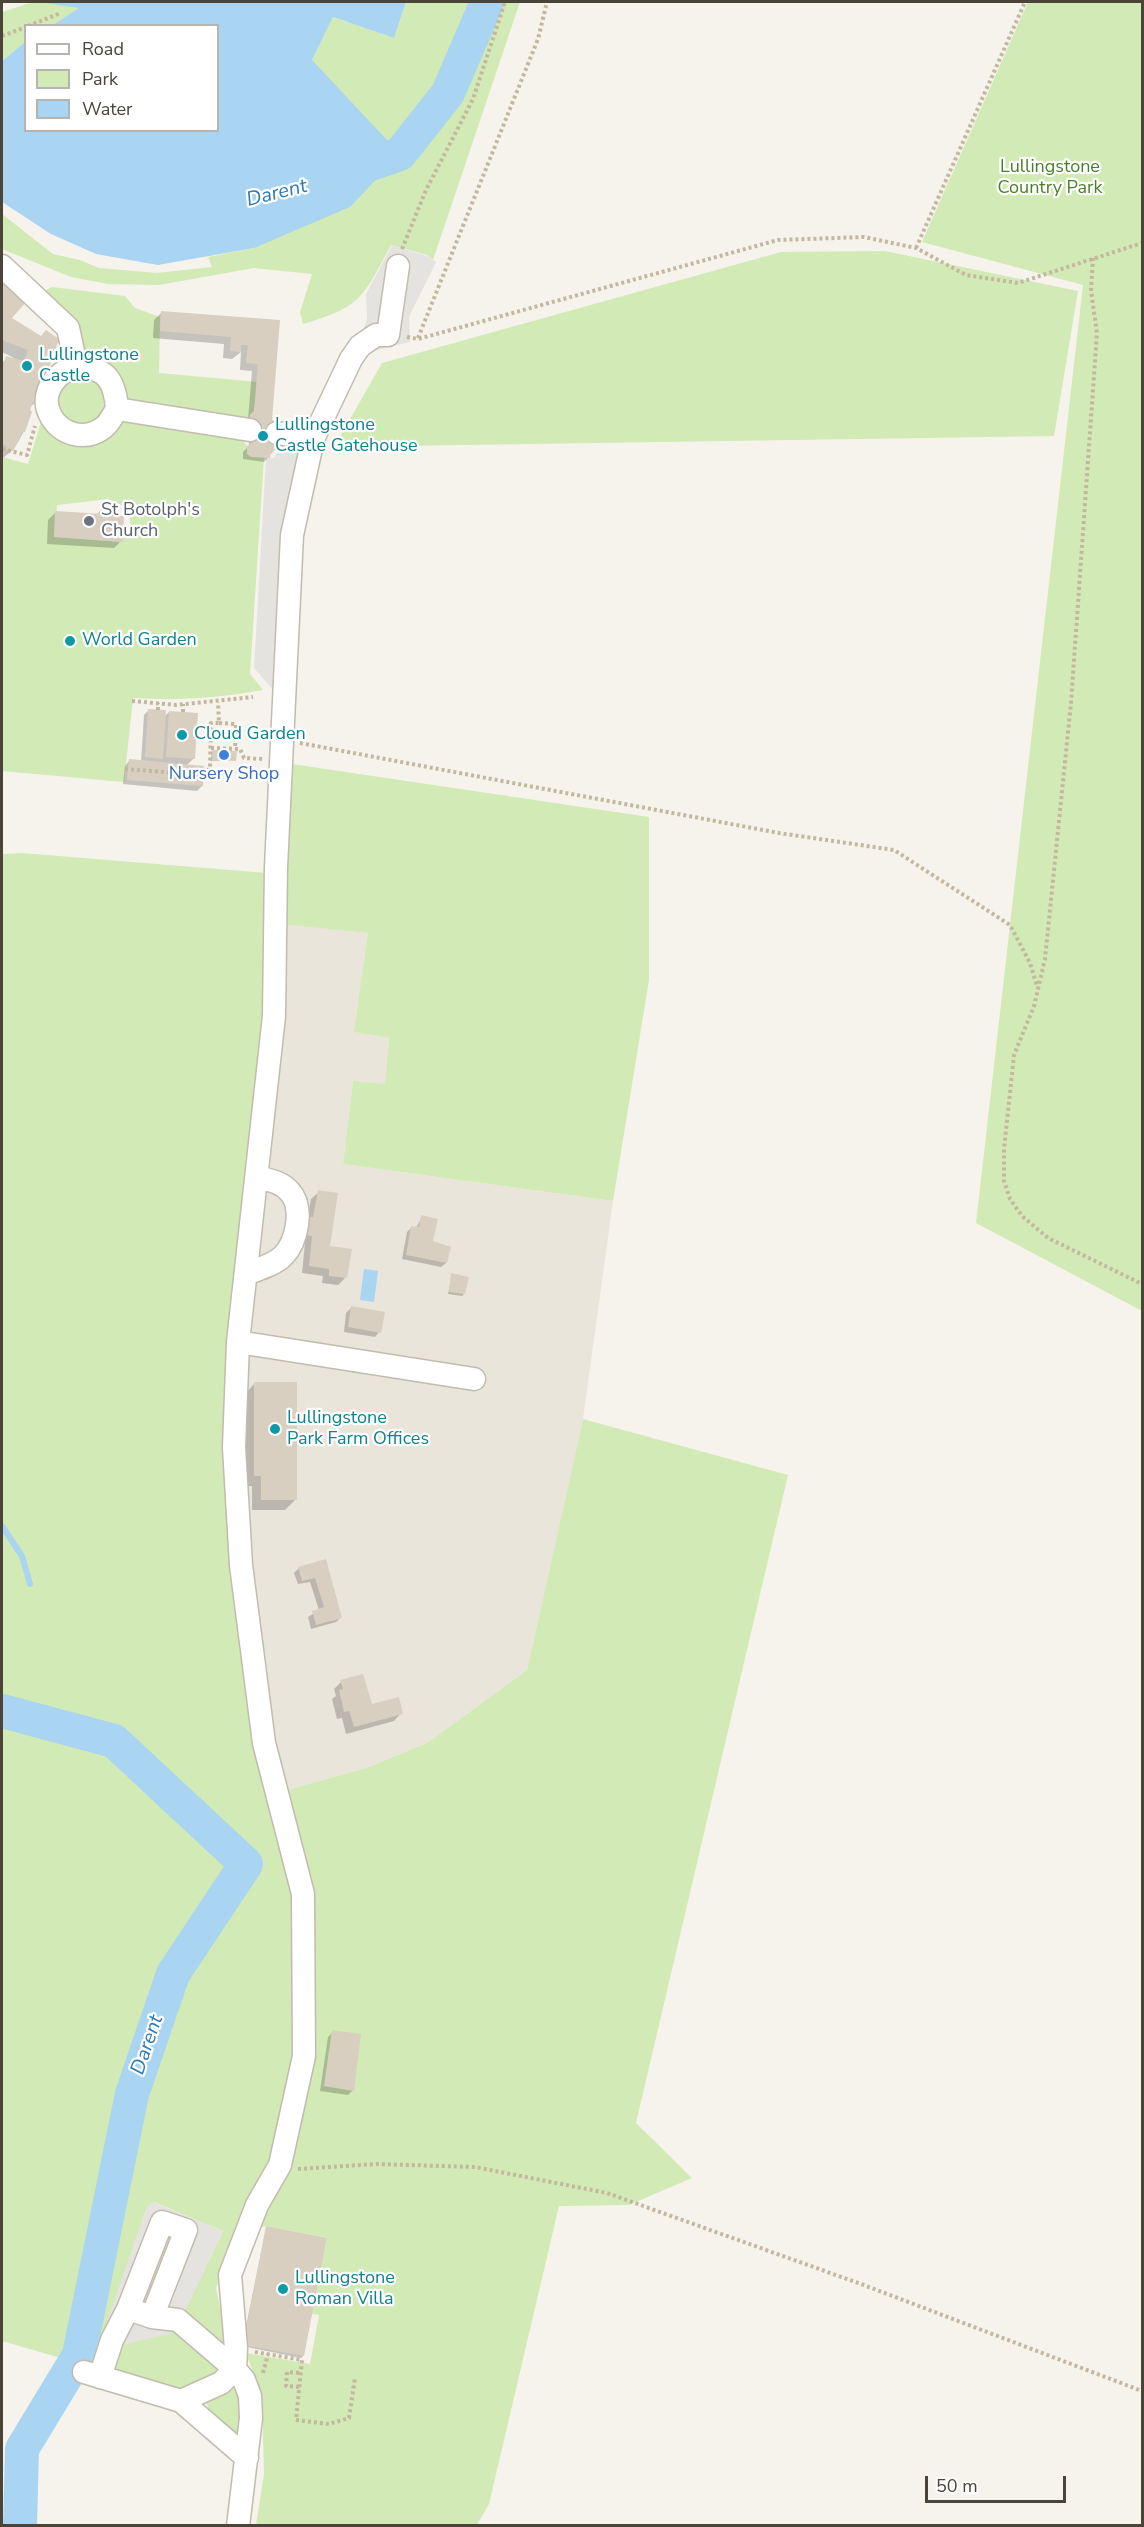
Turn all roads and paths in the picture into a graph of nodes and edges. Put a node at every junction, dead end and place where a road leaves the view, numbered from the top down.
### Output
1 (505, 2) edge
2 (547, 2) edge
3 (1025, 2) edge
4 (61, 13) dead end
5 (32, 24) edge
6 (24, 27) edge
7 (2, 36) edge
8 (1143, 243) edge
9 (916, 248) junction
10 (1093, 258) junction
11 (398, 266) joint
12 (2, 267) edge
13 (76, 365) junction
14 (47, 406) junction
15 (117, 410) junction
16 (250, 430) dead end
17 (277, 433) dead end
18 (313, 439) junction
19 (2, 449) edge
20 (253, 697) dead end
21 (132, 701) dead end
22 (218, 702) junction
23 (158, 703) junction
24 (183, 704) junction
25 (158, 710) dead end
26 (183, 712) dead end
27 (219, 723) junction
28 (275, 744) junction
29 (211, 748) junction
30 (235, 749) junction
31 (125, 769) dead end
32 (1038, 990) junction
33 (257, 1177) junction
34 (246, 1274) junction
35 (1143, 1284) edge
36 (238, 1342) junction
37 (474, 1379) dead end
38 (294, 2169) dead end
39 (128, 2309) junction
40 (152, 2317) junction
41 (268, 2354) dead end
42 (235, 2368) junction
43 (301, 2373) junction
44 (355, 2378) dead end
45 (299, 2387) junction
46 (1143, 2391) edge
47 (181, 2401) junction
48 (247, 2458) junction
49 (238, 2526) edge

1 - 11 path
2 - 9 path
3 - 9 path
4 - 5 path
6 - 7 path
8 - 10 path
9 - 10 path
10 - 32 path
11 - 18 lane
12 - 13 lane
13 - 14 lane
13 - 15 lane
14 - 15 lane
14 - 19 path
15 - 16 lane
17 - 18 lane
18 - 28 lane
20 - 22 path
21 - 23 path
22 - 24 path
22 - 27 path
23 - 24 path
23 - 25 path
24 - 26 path
27 - 29 path
27 - 30 path
28 - 30 path
28 - 32 path
28 - 33 lane
29 - 30 path
29 - 31 path
32 - 35 path
33 - 34 lane
33 - 34 lane
34 - 36 lane
36 - 37 lane
36 - 42 lane
38 - 46 path
39 - 40 lane
39 - 40 lane
39 - 47 lane
40 - 42 lane
41 - 43 path
42 - 47 lane
42 - 48 lane
43 - 45 path
43 - 45 path
44 - 45 path
47 - 48 lane
48 - 49 lane

